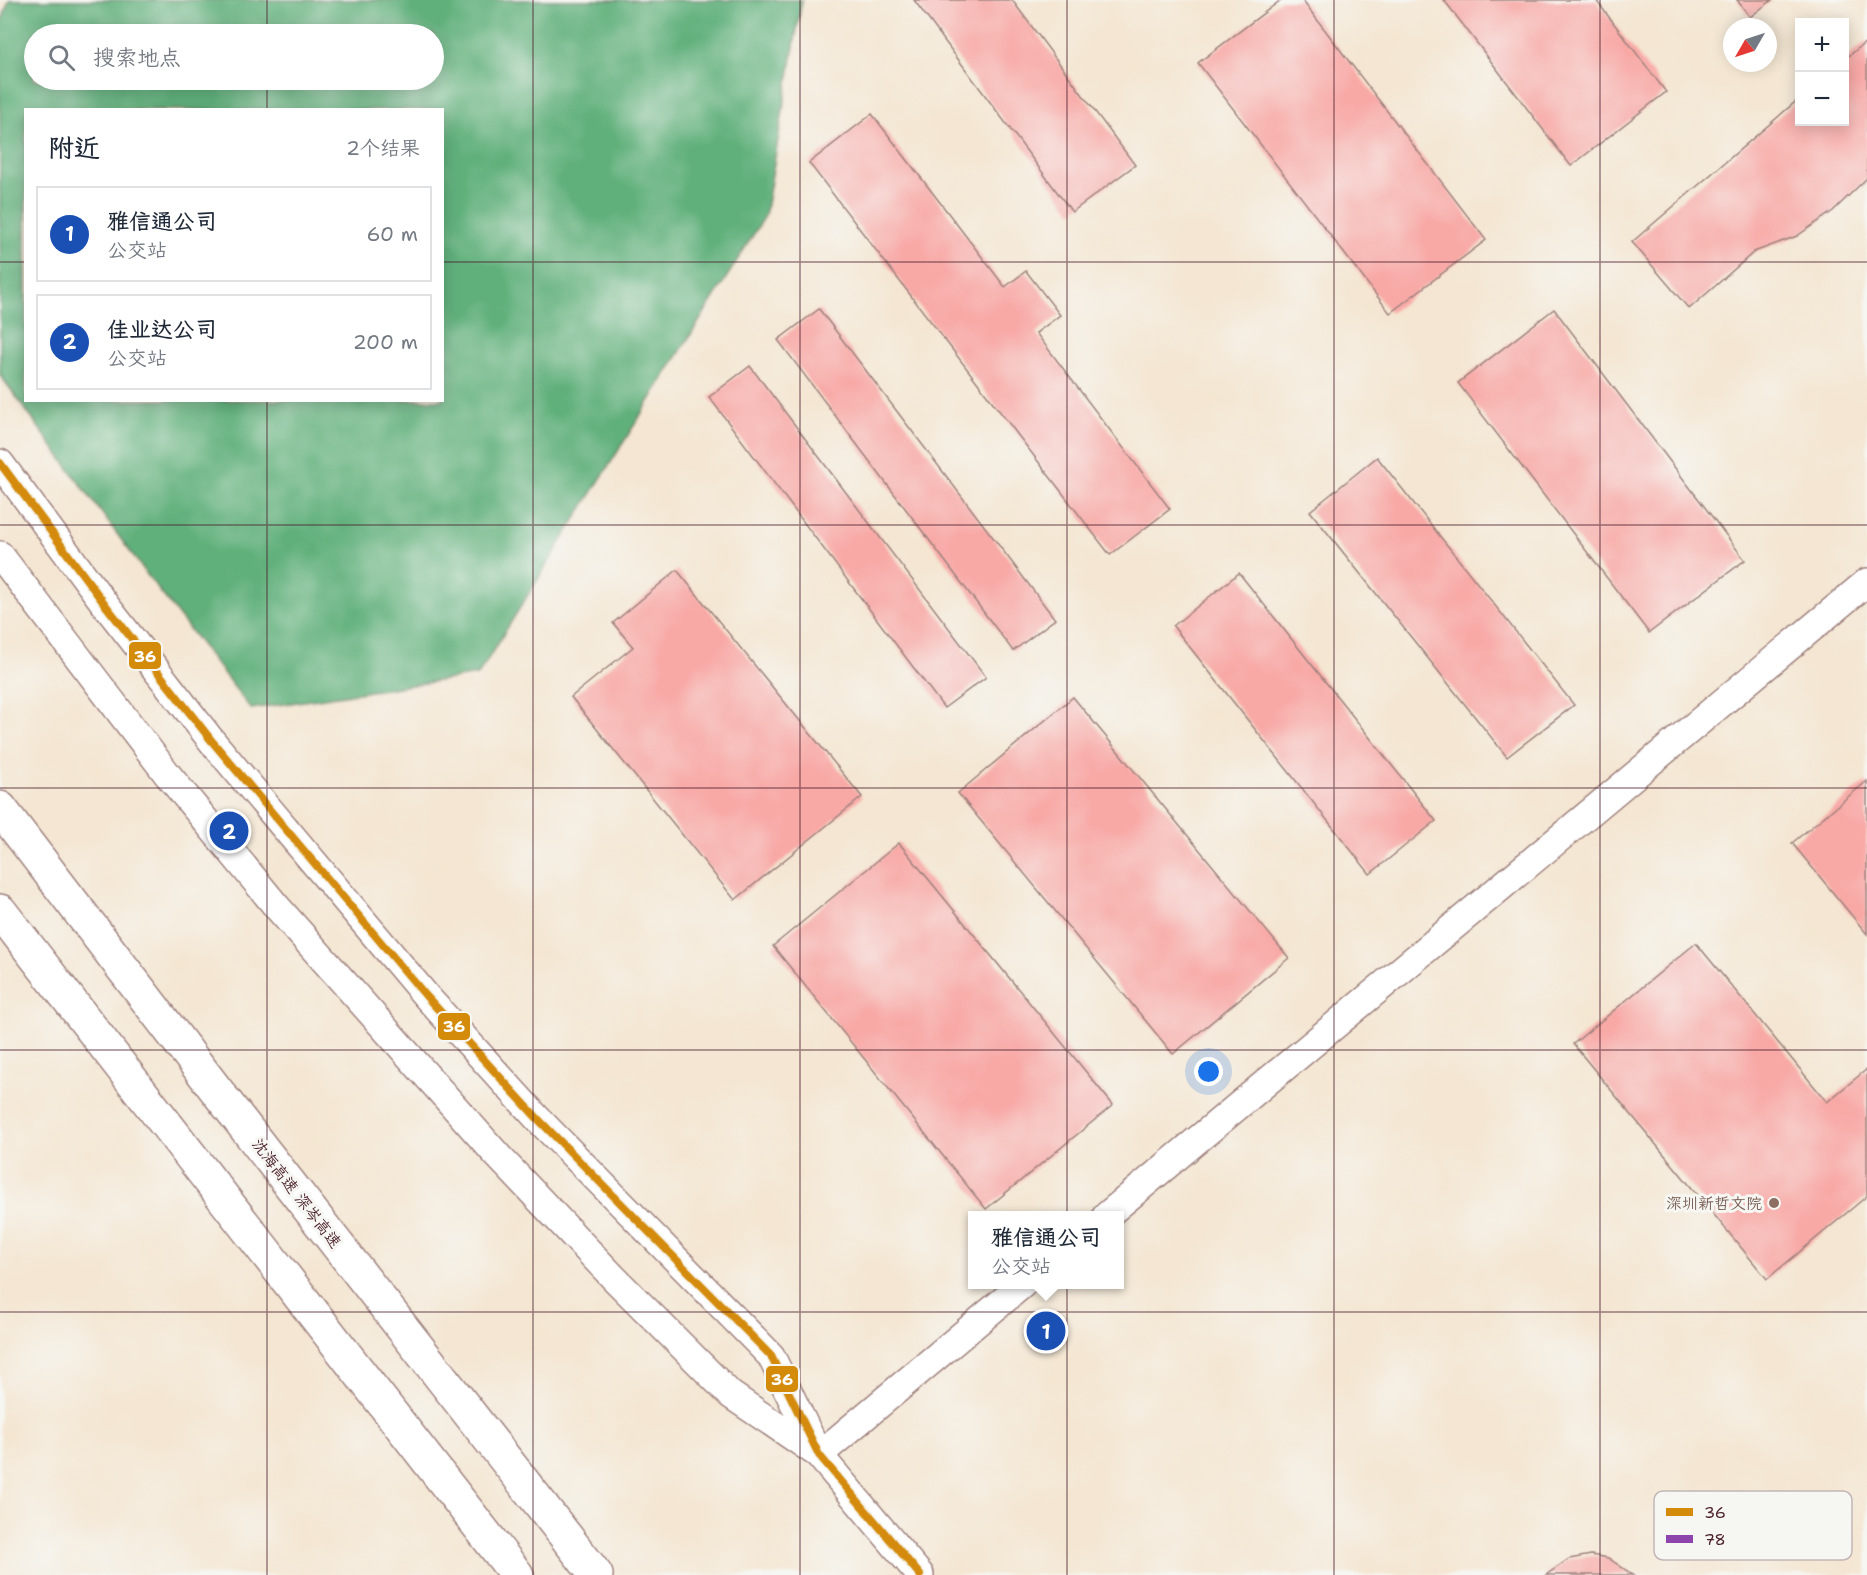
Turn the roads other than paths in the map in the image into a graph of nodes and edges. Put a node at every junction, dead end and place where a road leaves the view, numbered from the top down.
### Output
1 (0, 463) edge
2 (0, 555) edge
3 (1865, 588) edge
4 (0, 808) edge
5 (0, 911) edge
6 (0, 932) edge
7 (110, 1053) junction
8 (1111, 1211) edge
9 (1017, 1289) edge
10 (819, 1455) junction
11 (517, 1575) edge
12 (597, 1575) edge
13 (920, 1575) edge

1 - 10 street
2 - 10 street
3 - 8 street
4 - 12 highway, 沈海高速 深岑高速
5 - 7 highway
6 - 7 highway
7 - 11 highway
9 - 10 street
10 - 13 street

